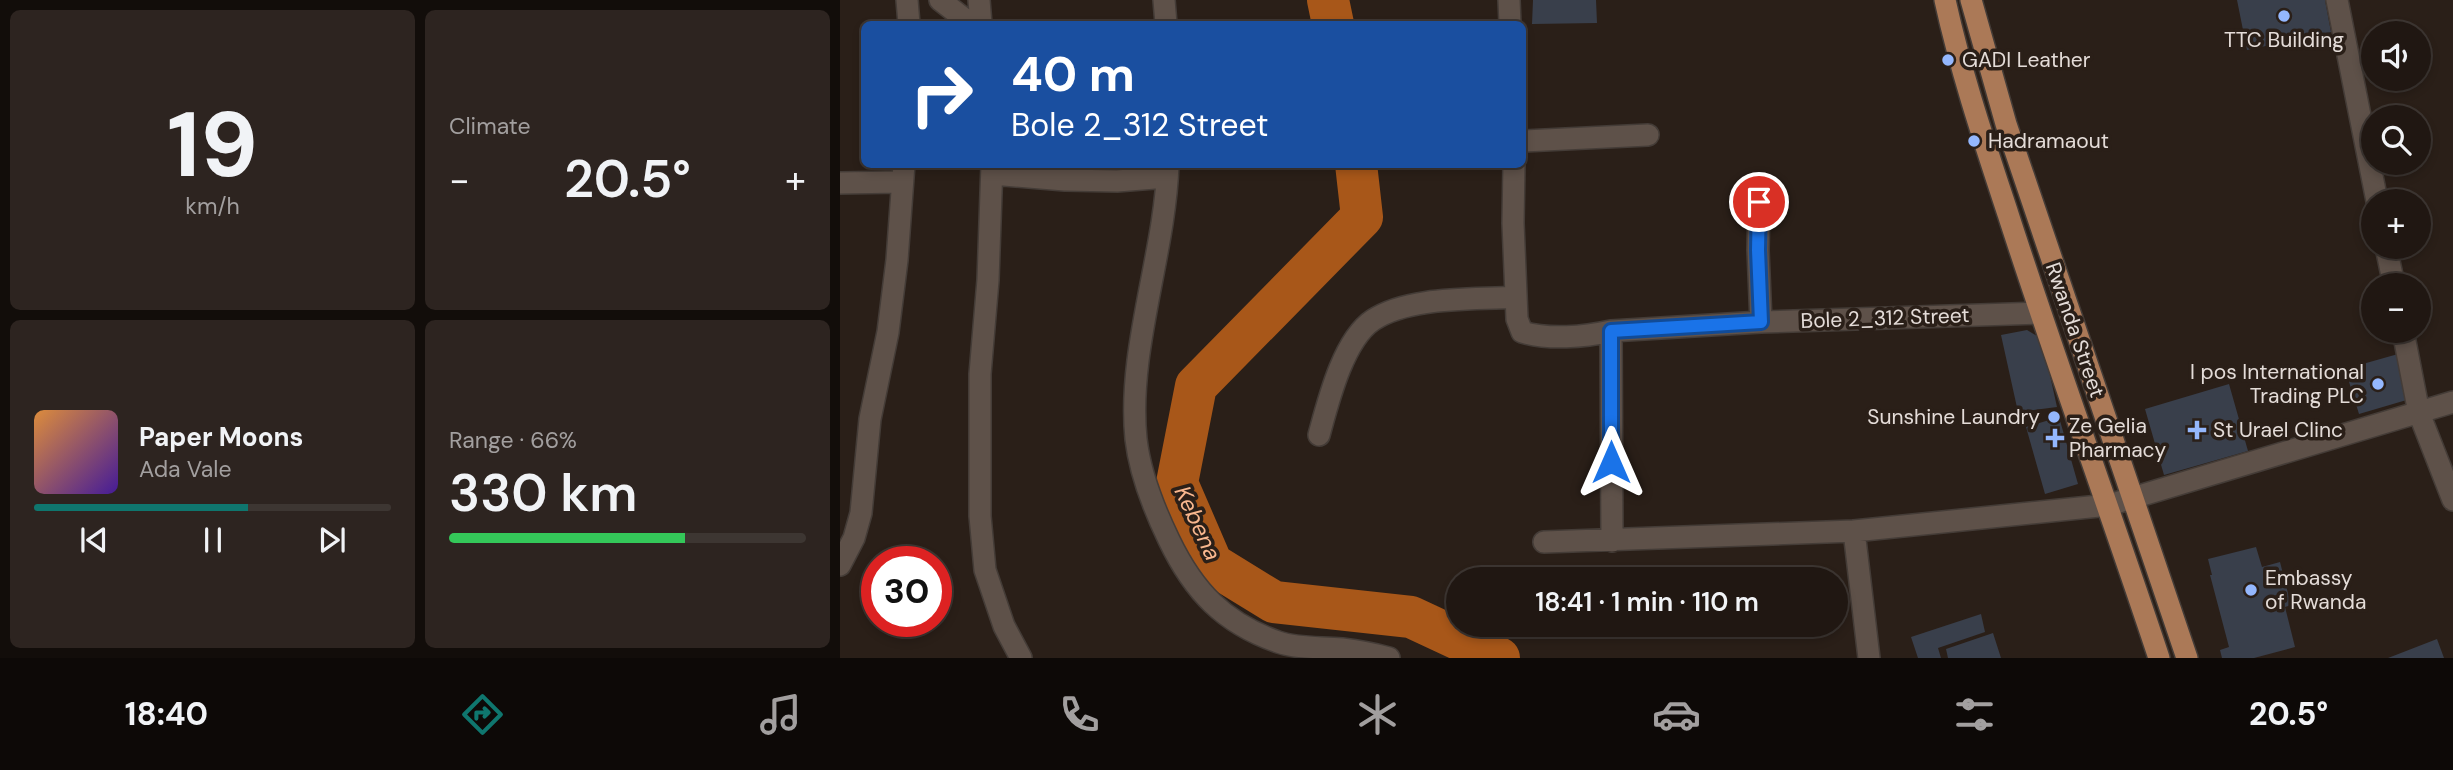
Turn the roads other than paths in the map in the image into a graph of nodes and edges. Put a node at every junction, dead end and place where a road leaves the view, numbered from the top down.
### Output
1 (907, 0) edge
2 (940, 0) edge
3 (979, 0) edge
4 (1164, 0) edge
5 (1509, 0) edge
6 (1945, 0) edge
7 (1971, 0) edge
8 (2337, 0) edge
9 (908, 21) edge
10 (967, 21) edge
11 (981, 21) edge
12 (1166, 21) edge
13 (1510, 21) edge
14 (1648, 135) dead end
15 (1526, 141) edge
16 (1514, 168) edge
17 (992, 169) edge
18 (1168, 171) edge
19 (903, 173) edge
20 (840, 183) edge
21 (2375, 189) edge
22 (1759, 202) dead end
23 (1515, 297) junction
24 (2040, 313) junction
25 (1761, 322) junction
26 (1611, 331) junction
27 (2405, 343) edge
28 (2453, 402) edge
29 (2419, 413) junction
30 (1318, 435) dead end
31 (2133, 498) junction
32 (2453, 500) edge
33 (2109, 505) junction
34 (1854, 531) junction
35 (1612, 541) junction
36 (1544, 542) dead end
37 (840, 565) edge
38 (1021, 658) edge
39 (1389, 658) edge
40 (1869, 658) edge
41 (2159, 658) edge
42 (2187, 658) edge

1 - 9 street
2 - 10 street
3 - 11 street
4 - 12 street
5 - 13 street
6 - 24 main road, Rwanda Street
7 - 31 main road, Rwanda Street
8 - 21 street
14 - 15 street
16 - 23 street
17 - 18 street
17 - 38 street
18 - 39 street
19 - 20 street
19 - 37 street
22 - 25 street
23 - 26 street, Bole 2_312 Street
23 - 30 street
24 - 25 street, Bole 2_312 Street
24 - 33 main road, Rwanda Street
25 - 26 street, Bole 2_312 Street
26 - 35 street
27 - 29 street
28 - 29 street
29 - 31 street
29 - 32 street
31 - 33 street
31 - 42 main road, Rwanda Street
33 - 34 street
33 - 41 main road, Rwanda Street
34 - 35 street
34 - 40 street
35 - 36 street

